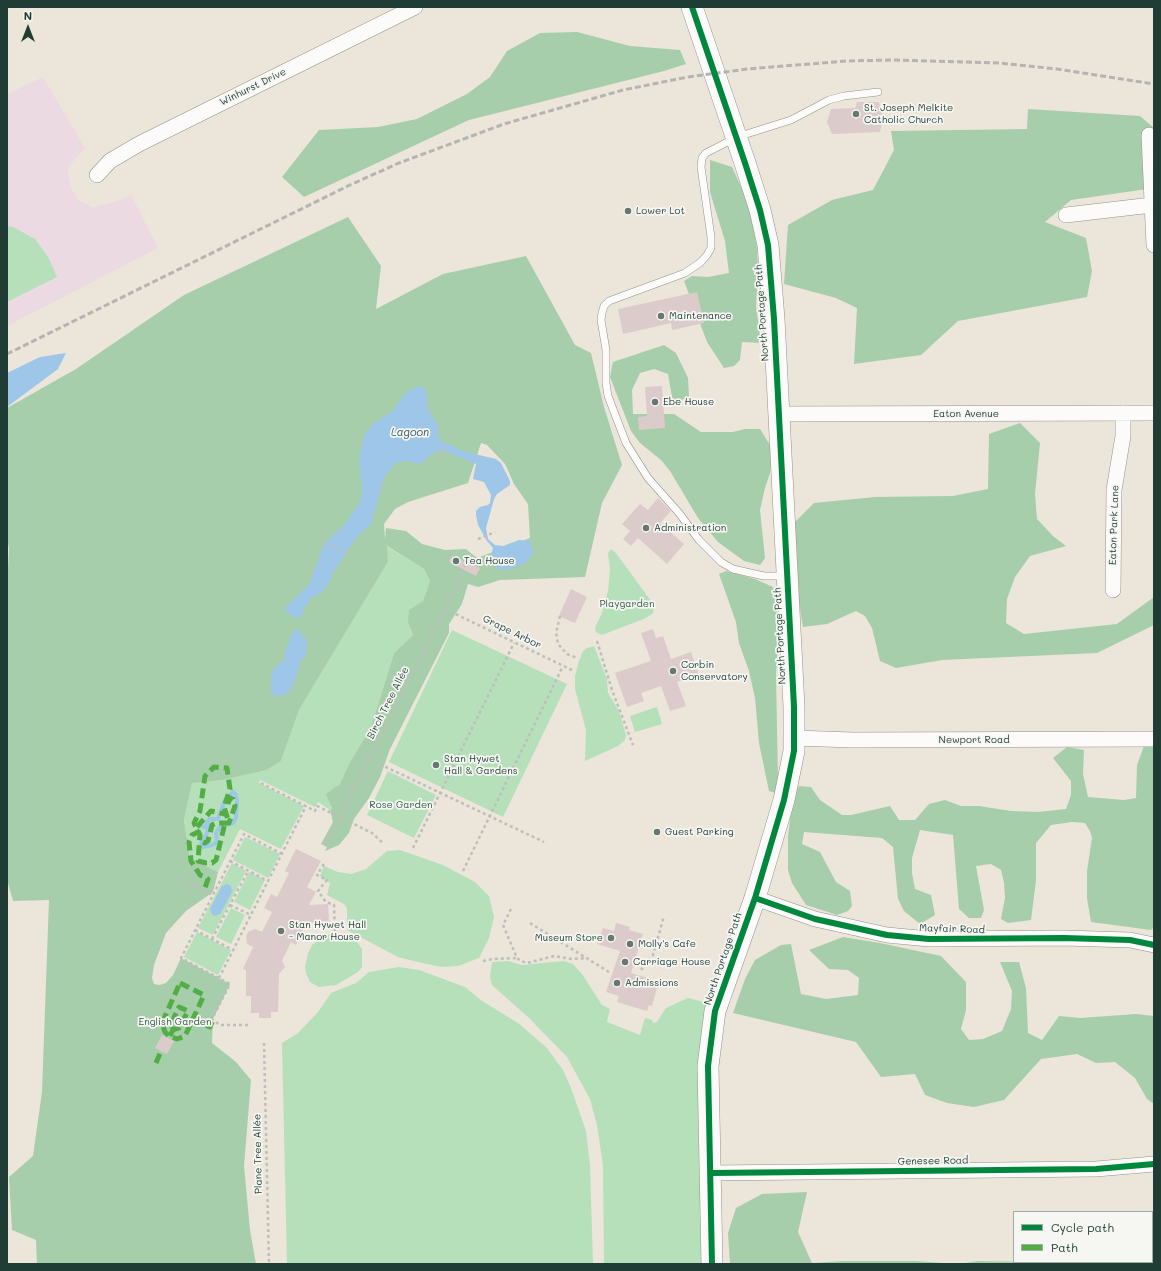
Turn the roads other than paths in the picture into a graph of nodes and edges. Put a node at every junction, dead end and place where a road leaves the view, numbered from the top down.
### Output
1 (415, 7) edge
2 (692, 7) edge
3 (878, 92) dead end
4 (1149, 134) dead end
5 (736, 138) junction
6 (96, 175) dead end
7 (1152, 205) junction
8 (1066, 215) dead end
9 (1154, 245) edge
10 (1123, 413) junction
11 (1154, 413) edge
12 (778, 414) junction
13 (787, 576) junction
14 (1113, 590) dead end
15 (794, 738) junction
16 (1154, 739) edge
17 (755, 898) junction
18 (1154, 945) edge
19 (1154, 1164) edge
20 (711, 1173) junction
21 (712, 1264) edge

1 - 6 street, Winhurst Drive
2 - 5 main road, North Portage Path
3 - 5 lane
4 - 7 street
5 - 12 main road, North Portage Path
5 - 13 lane
7 - 8 street
7 - 9 street
10 - 11 street, Eaton Avenue
10 - 12 street, Eaton Avenue
10 - 14 street, Eaton Park Lane
12 - 13 main road, North Portage Path
13 - 15 main road, North Portage Path
15 - 16 street, Newport Road
15 - 17 main road, North Portage Path
17 - 18 street, Mayfair Road
17 - 20 main road, North Portage Path
19 - 20 street, Genesee Road
20 - 21 main road, North Portage Path

